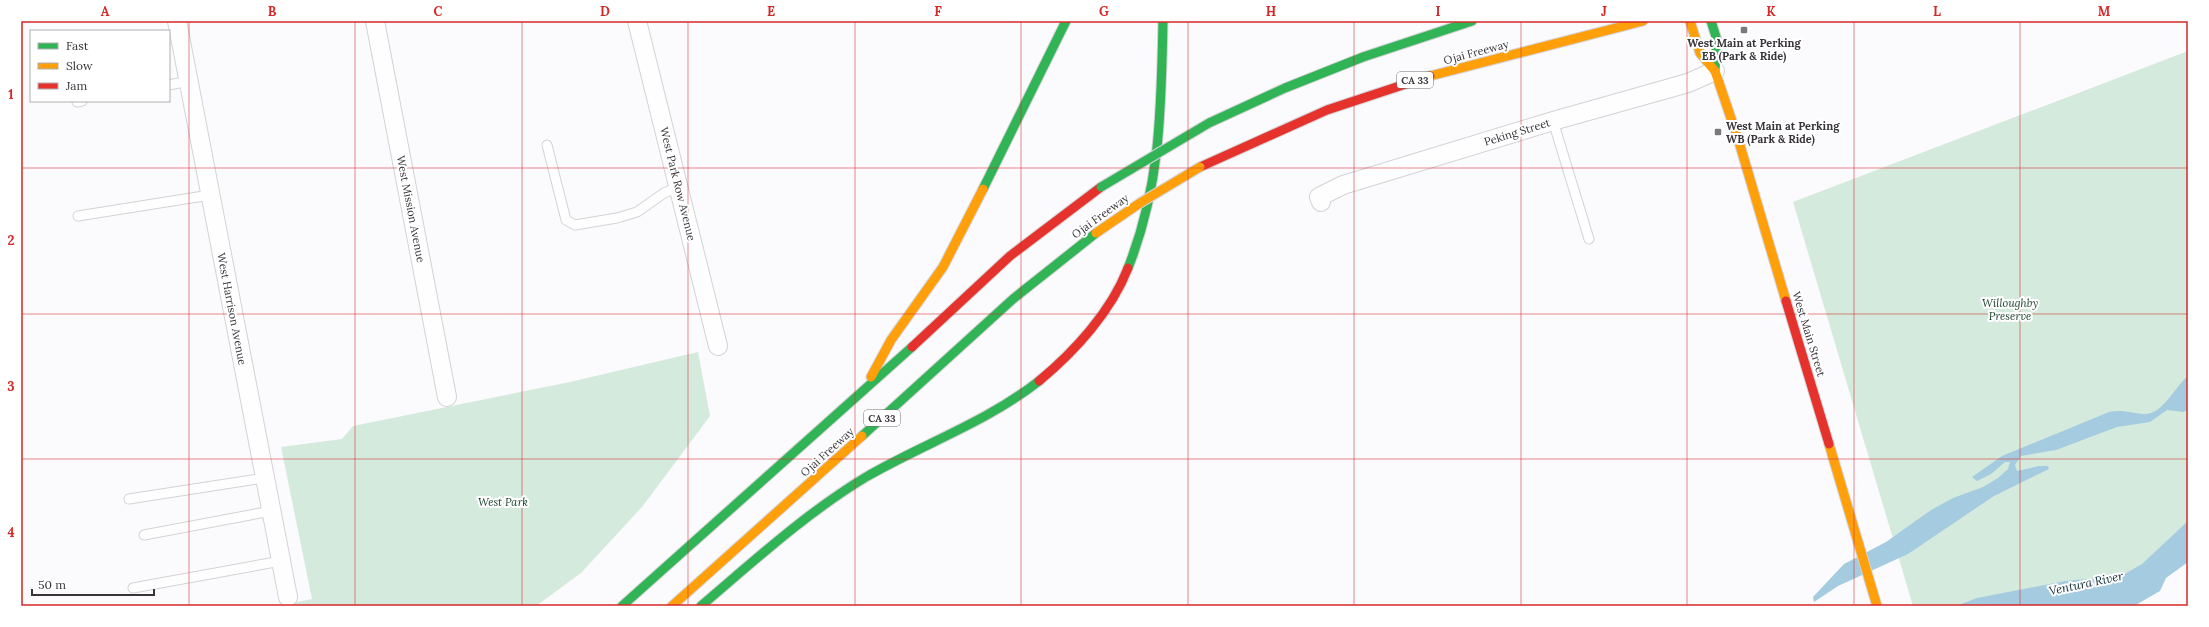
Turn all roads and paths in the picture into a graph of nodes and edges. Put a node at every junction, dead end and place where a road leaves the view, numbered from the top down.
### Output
1 (177, 21) edge
2 (375, 21) edge
3 (637, 21) edge
4 (1066, 21) edge
5 (1163, 21) edge
6 (1472, 21) edge
7 (1690, 21) edge
8 (1712, 21) edge
9 (1641, 22) edge
10 (1715, 71) junction
11 (188, 81) junction
12 (170, 85) edge
13 (1553, 121) junction
14 (547, 145) dead end
15 (678, 187) junction
16 (210, 195) junction
17 (1320, 199) dead end
18 (78, 216) dead end
19 (1590, 239) dead end
20 (718, 346) dead end
21 (862, 393) junction
22 (447, 397) dead end
23 (264, 478) junction
24 (129, 499) dead end
25 (271, 511) junction
26 (144, 535) dead end
27 (281, 561) junction
28 (133, 588) dead end
29 (288, 597) dead end
30 (622, 606) edge
31 (672, 606) edge
32 (701, 606) edge
33 (1877, 606) edge

1 - 11 street, West Harrison Avenue
2 - 22 street, West Mission Avenue
3 - 15 street, West Park Row Avenue
4 - 21 main road
5 - 32 main road
6 - 21 main road, Ojai Freeway / CA 33, bridge
7 - 10 main road, West Main Street
8 - 10 main road, West Main Street
9 - 31 main road, Ojai Freeway / CA 33, bridge
10 - 13 street, Peking Street
10 - 33 main road, West Main Street
11 - 12 lane
11 - 16 street, West Harrison Avenue
13 - 17 street, Peking Street
13 - 19 lane
14 - 15 lane
15 - 20 street, West Park Row Avenue
16 - 18 lane
16 - 23 street, West Harrison Avenue
21 - 30 main road, Ojai Freeway / CA 33
23 - 24 lane
23 - 25 street, West Harrison Avenue
25 - 26 lane
25 - 27 street, West Harrison Avenue
27 - 28 lane
27 - 29 street, West Harrison Avenue

